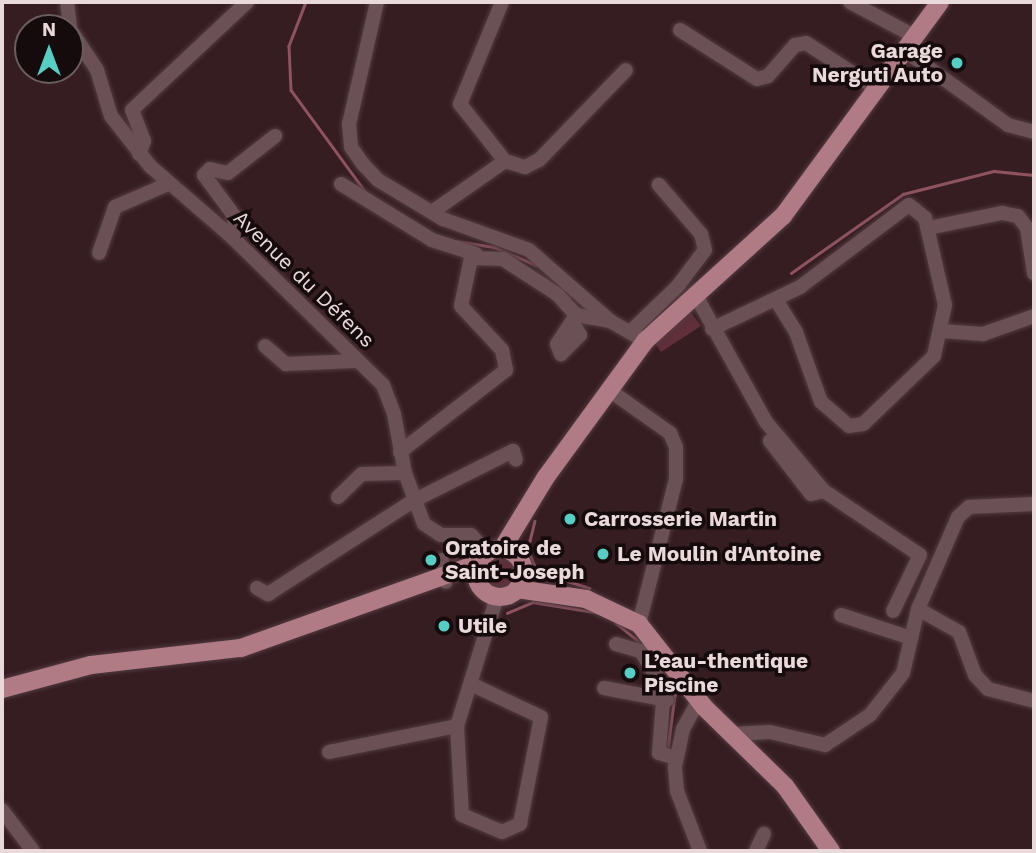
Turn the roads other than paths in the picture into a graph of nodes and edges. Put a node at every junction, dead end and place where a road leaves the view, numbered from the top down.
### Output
1 (247, 2) edge
2 (377, 2) edge
3 (502, 2) edge
4 (850, 2) edge
5 (940, 2) edge
6 (680, 30) dead end
7 (909, 43) junction
8 (84, 47) edge
9 (626, 70) dead end
10 (877, 89) junction
11 (1034, 132) edge
12 (275, 136) dead end
13 (139, 154) junction
14 (505, 161) junction
15 (168, 184) junction
16 (341, 184) dead end
17 (659, 185) dead end
18 (432, 212) junction
19 (928, 228) junction
20 (233, 238) junction
21 (99, 253) dead end
22 (477, 254) junction
23 (1034, 273) edge
24 (695, 294) junction
25 (776, 300) junction
26 (1034, 316) edge
27 (610, 321) junction
28 (712, 329) junction
29 (941, 331) junction
30 (638, 337) junction
31 (265, 346) dead end
32 (355, 360) junction
33 (609, 390) junction
34 (401, 452) junction
35 (516, 460) dead end
36 (405, 473) junction
37 (338, 497) dead end
38 (413, 501) junction
39 (1034, 504) edge
40 (530, 505) junction
41 (489, 555) junction
42 (442, 559) dead end
43 (522, 565) junction
44 (446, 580) junction
45 (480, 587) junction
46 (257, 588) dead end
47 (517, 589) junction
48 (564, 592) junction
49 (497, 597) junction
50 (918, 609) junction
51 (893, 611) dead end
52 (841, 614) dead end
53 (639, 624) junction
54 (911, 638) junction
55 (616, 644) dead end
56 (473, 685) junction
57 (604, 688) dead end
58 (2, 689) edge
59 (667, 700) junction
60 (699, 700) junction
61 (1034, 701) edge
62 (457, 726) junction
63 (733, 734) junction
64 (329, 751) dead end
65 (677, 758) junction
66 (2, 810) edge
67 (764, 834) dead end
68 (33, 851) edge
69 (700, 851) edge
70 (756, 851) edge
71 (831, 851) edge

1 - 13 street
2 - 18 street
3 - 14 street
4 - 7 street
5 - 7 main road
6 - 10 street
7 - 10 main road
7 - 11 street
8 - 13 street, Avenue du Défens
9 - 14 street
10 - 24 main road
12 - 20 street
13 - 15 street, Avenue du Défens
14 - 18 street
15 - 20 street, Avenue du Défens
15 - 21 street
16 - 22 street
17 - 30 street
18 - 27 street
19 - 23 street
19 - 25 street
19 - 29 street
20 - 32 street, Avenue du Défens
22 - 27 street
22 - 34 street
24 - 28 street
24 - 30 main road
25 - 28 street
25 - 29 street
26 - 29 street
27 - 30 street
28 - 51 street
30 - 33 main road
31 - 32 street
32 - 34 street, Avenue du Défens
33 - 40 main road
33 - 53 street
34 - 36 street, Avenue du Défens
35 - 38 street
36 - 37 street
36 - 38 street, Avenue du Défens
38 - 41 street, Avenue du Défens
38 - 46 street
39 - 50 street
40 - 41 main road
40 - 43 main road
41 - 43 main road
41 - 44 main road
41 - 45 main road
42 - 44 street
43 - 47 main road
43 - 48 main road
44 - 45 main road
44 - 58 main road
45 - 49 main road
47 - 48 main road
47 - 49 main road
48 - 53 main road
49 - 56 street
50 - 54 street
50 - 61 street
52 - 54 street
53 - 60 main road
54 - 63 street
55 - 59 street
56 - 62 street
56 - 62 street
57 - 59 street
59 - 65 street
60 - 63 main road
60 - 65 street
62 - 64 street
63 - 71 main road
65 - 69 street
66 - 68 street
67 - 70 street

